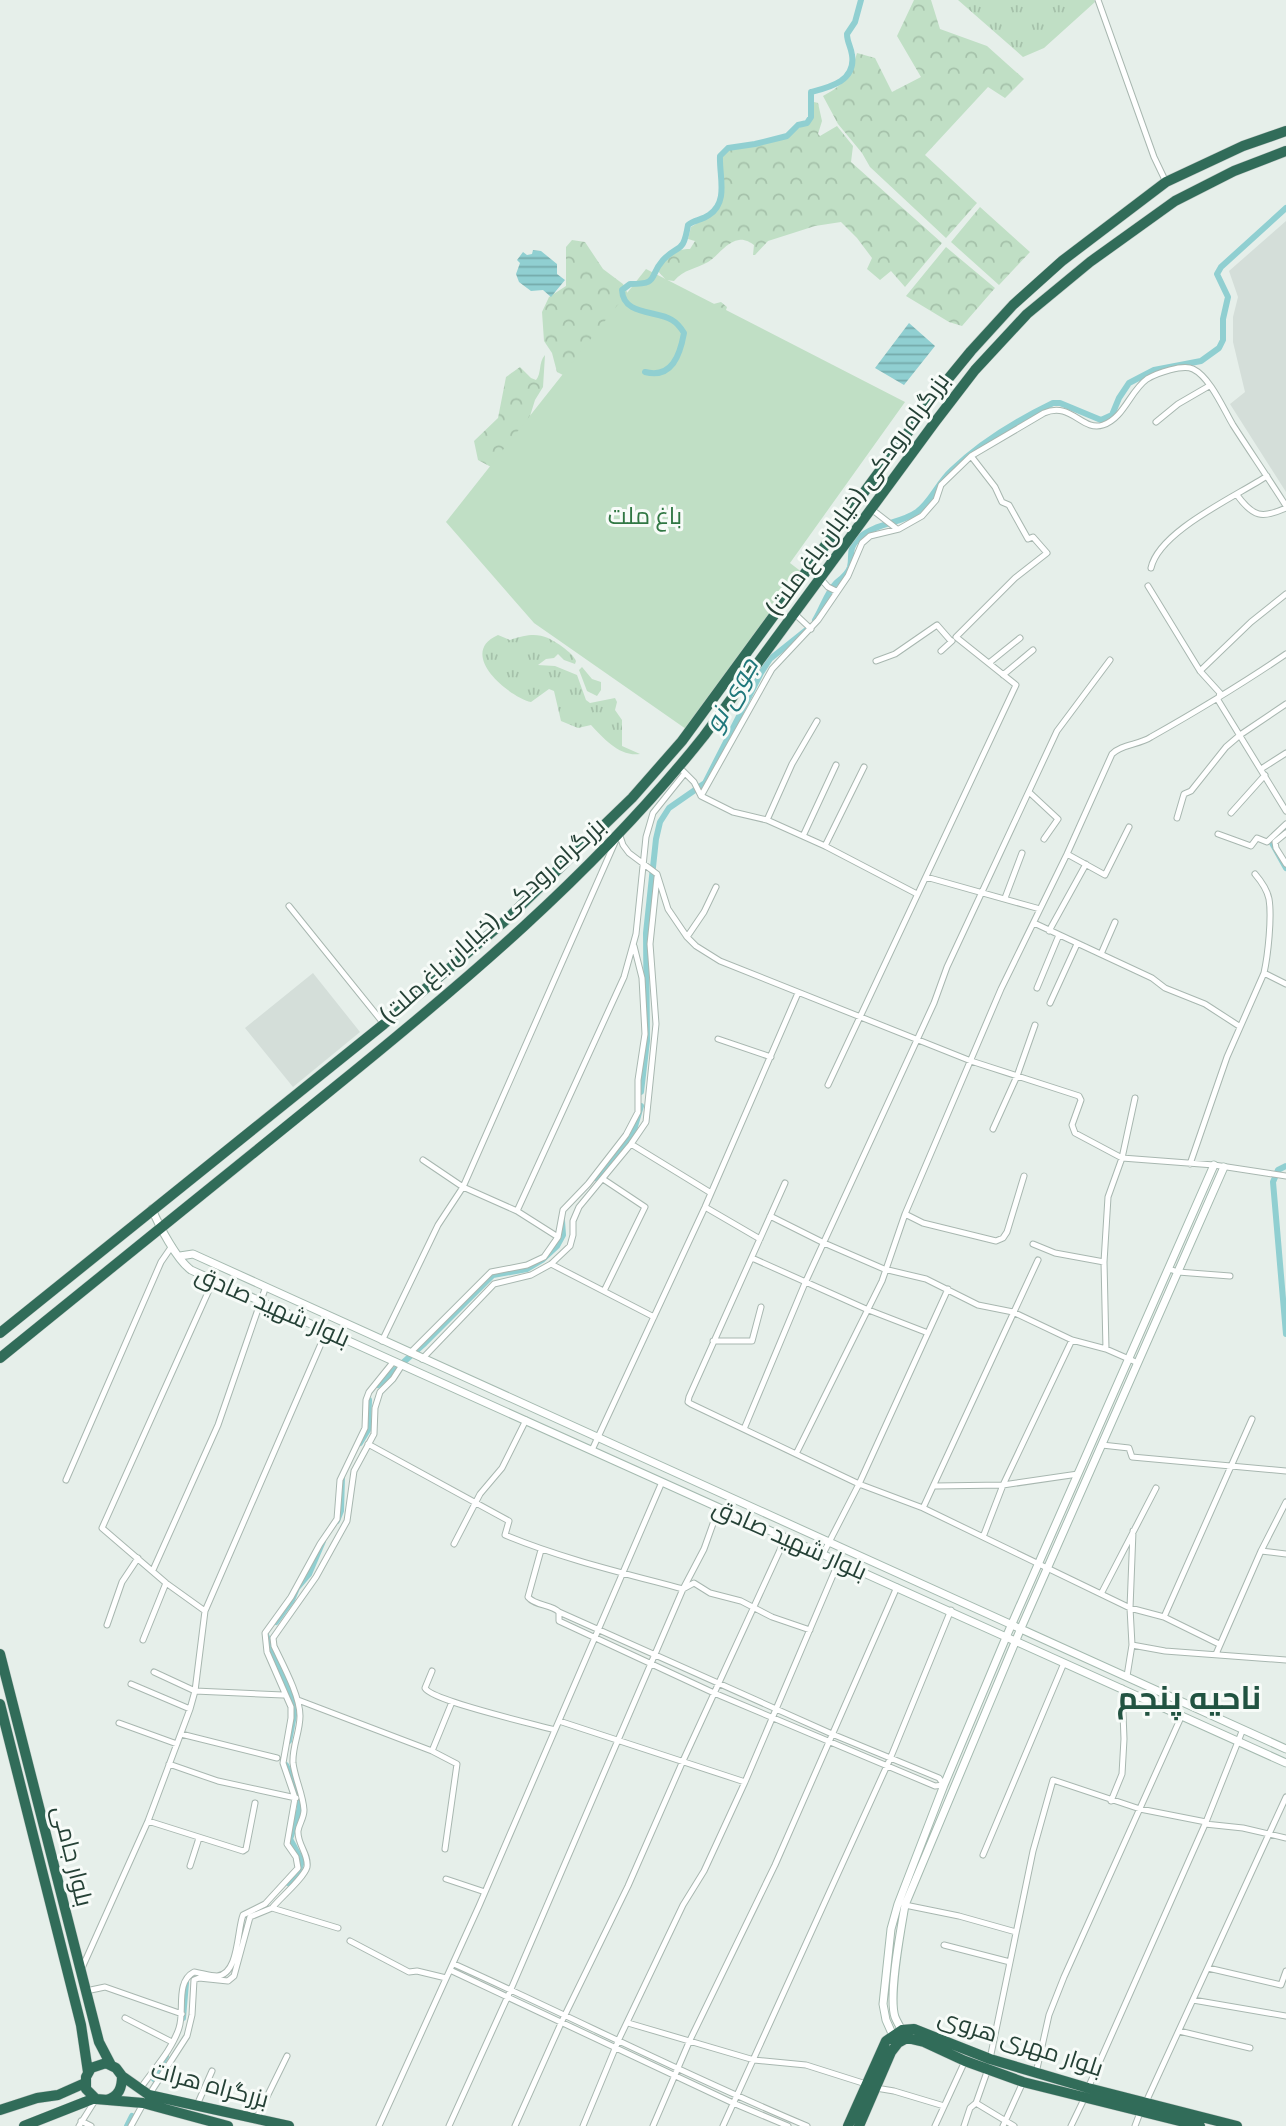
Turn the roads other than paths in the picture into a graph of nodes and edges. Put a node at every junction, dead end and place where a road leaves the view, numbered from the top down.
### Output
1 (1098, 0) edge
2 (1286, 131) edge
3 (1286, 151) edge
4 (1166, 182) junction
5 (1209, 386) junction
6 (1156, 422) dead end
7 (971, 456) junction
8 (1267, 476) junction
9 (1237, 495) junction
10 (1286, 507) edge
11 (870, 508) junction
12 (894, 527) junction
13 (1151, 568) dead end
14 (820, 578) junction
15 (1148, 586) dead end
16 (832, 589) junction
17 (1286, 594) edge
18 (795, 614) junction
19 (808, 626) junction
20 (1020, 638) dead end
21 (954, 639) junction
22 (1032, 650) dead end
23 (941, 651) dead end
24 (1286, 654) edge
25 (1110, 660) dead end
26 (876, 661) dead end
27 (989, 663) junction
28 (1200, 671) junction
29 (1003, 676) junction
30 (753, 685) junction
31 (1218, 700) junction
32 (1286, 704) edge
33 (817, 721) dead end
34 (1240, 735) junction
35 (1286, 754) edge
36 (836, 765) dead end
37 (864, 766) dead end
38 (682, 770) junction
39 (1263, 772) junction
40 (1029, 792) junction
41 (699, 793) junction
42 (1286, 811) edge
43 (1231, 813) dead end
44 (1177, 818) dead end
45 (766, 820) junction
46 (1286, 824) edge
47 (1129, 827) dead end
48 (619, 833) junction
49 (1286, 833) edge
50 (1218, 834) dead end
51 (803, 836) junction
52 (1044, 839) dead end
53 (825, 846) junction
54 (1022, 853) dead end
55 (1068, 854) junction
56 (1086, 864) junction
57 (1286, 864) edge
58 (643, 865) junction
59 (657, 874) junction
60 (1255, 874) dead end
61 (926, 877) junction
62 (716, 887) dead end
63 (983, 891) junction
64 (917, 894) junction
65 (1004, 898) junction
66 (289, 906) dead end
67 (1040, 909) junction
68 (1115, 922) dead end
69 (1034, 923) junction
70 (1049, 931) junction
71 (1059, 935) junction
72 (687, 937) junction
73 (1077, 944) junction
74 (634, 946) junction
75 (1101, 954) junction
76 (1264, 973) junction
77 (1286, 984) edge
78 (1037, 988) dead end
79 (799, 993) junction
80 (1050, 1003) dead end
81 (859, 1018) junction
82 (384, 1024) junction
83 (1035, 1025) dead end
84 (1239, 1026) junction
85 (718, 1039) dead end
86 (917, 1040) junction
87 (771, 1056) junction
88 (971, 1061) junction
89 (1017, 1076) junction
90 (828, 1085) dead end
91 (1135, 1098) dead end
92 (992, 1129) dead end
93 (631, 1144) junction
94 (1122, 1158) junction
95 (424, 1160) dead end
96 (1190, 1164) junction
97 (1214, 1165) junction
98 (1224, 1167) junction
99 (1283, 1175) edge
100 (1024, 1176) dead end
101 (603, 1179) junction
102 (785, 1183) dead end
103 (463, 1187) junction
104 (711, 1193) junction
105 (705, 1207) junction
106 (152, 1209) junction
107 (517, 1211) junction
108 (905, 1214) junction
109 (771, 1216) junction
110 (160, 1229) junction
111 (558, 1237) junction
112 (760, 1240) junction
113 (824, 1243) junction
114 (1033, 1244) dead end
115 (172, 1246) junction
116 (180, 1256) junction
117 (752, 1258) junction
118 (1038, 1260) dead end
119 (1104, 1262) junction
120 (551, 1264) junction
121 (884, 1269) junction
122 (1169, 1269) junction
123 (1178, 1272) junction
124 (1230, 1276) dead end
125 (214, 1279) junction
126 (805, 1283) junction
127 (265, 1289) junction
128 (948, 1289) junction
129 (604, 1291) junction
130 (260, 1300) junction
131 (761, 1307) dead end
132 (866, 1309) junction
133 (1013, 1312) junction
134 (654, 1317) junction
135 (327, 1331) junction
136 (0, 1333) edge
137 (928, 1333) junction
138 (1072, 1340) junction
139 (382, 1341) junction
140 (713, 1341) junction
141 (1106, 1349) junction
142 (411, 1353) junction
143 (0, 1358) edge
144 (422, 1359) junction
145 (1129, 1359) junction
146 (394, 1361) junction
147 (1138, 1363) junction
148 (402, 1365) junction
149 (1252, 1419) dead end
150 (526, 1420) junction
151 (744, 1429) junction
152 (598, 1438) junction
153 (368, 1444) junction
154 (1102, 1446) junction
155 (592, 1450) junction
156 (796, 1454) junction
157 (1231, 1465) junction
158 (1286, 1471) edge
159 (1079, 1474) junction
160 (66, 1480) dead end
161 (663, 1482) junction
162 (859, 1485) junction
163 (1003, 1485) junction
164 (935, 1486) junction
165 (1156, 1488) dead end
166 (1286, 1502) edge
167 (475, 1503) junction
168 (719, 1507) junction
169 (923, 1508) junction
170 (1133, 1531) junction
171 (786, 1537) junction
172 (983, 1537) junction
173 (829, 1541) junction
174 (454, 1544) dead end
175 (541, 1550) junction
176 (1261, 1550) junction
177 (823, 1554) junction
178 (1286, 1554) edge
179 (138, 1558) junction
180 (839, 1561) junction
181 (1038, 1564) junction
182 (1048, 1569) junction
183 (153, 1570) junction
184 (624, 1572) junction
185 (166, 1583) junction
186 (897, 1586) junction
187 (683, 1589) junction
188 (1101, 1594) junction
189 (755, 1608) junction
190 (1130, 1608) junction
191 (951, 1610) junction
192 (205, 1611) junction
193 (559, 1612) junction
194 (1164, 1617) junction
195 (1012, 1623) junction
196 (107, 1625) dead end
197 (1021, 1628) junction
198 (599, 1630) junction
199 (810, 1630) junction
200 (1007, 1635) junction
201 (595, 1638) junction
202 (143, 1640) dead end
203 (1016, 1640) junction
204 (1219, 1644) junction
205 (1132, 1646) junction
206 (0, 1654) edge
207 (1216, 1654) junction
208 (656, 1656) junction
209 (1286, 1660) edge
210 (1064, 1663) junction
211 (652, 1665) junction
212 (432, 1671) dead end
213 (154, 1672) dead end
214 (1127, 1676) junction
215 (131, 1684) dead end
216 (718, 1684) junction
217 (1122, 1688) junction
218 (195, 1691) junction
219 (714, 1693) junction
220 (284, 1695) junction
221 (298, 1700) junction
222 (452, 1702) junction
223 (0, 1704) edge
224 (190, 1709) junction
225 (776, 1709) junction
226 (1182, 1716) junction
227 (772, 1717) junction
228 (559, 1721) junction
229 (120, 1723) dead end
230 (1243, 1729) junction
231 (555, 1730) junction
232 (181, 1734) junction
233 (832, 1734) junction
234 (619, 1740) junction
235 (1238, 1741) junction
236 (828, 1742) junction
237 (177, 1744) junction
238 (1286, 1749) edge
239 (432, 1751) junction
240 (277, 1758) dead end
241 (890, 1759) junction
242 (682, 1763) junction
243 (1286, 1763) edge
244 (169, 1764) junction
245 (886, 1767) junction
246 (745, 1782) junction
247 (944, 1785) junction
248 (952, 1788) junction
249 (1286, 1797) edge
250 (299, 1798) junction
251 (1111, 1801) junction
252 (255, 1803) dead end
253 (1140, 1809) junction
254 (148, 1821) junction
255 (1205, 1823) junction
256 (1269, 1834) junction
257 (199, 1838) junction
258 (1286, 1838) edge
259 (445, 1849) dead end
260 (983, 1856) dead end
261 (190, 1866) dead end
262 (446, 1879) dead end
263 (485, 1892) junction
264 (905, 1905) junction
265 (272, 1908) junction
266 (338, 1928) dead end
267 (1016, 1932) junction
268 (350, 1941) dead end
269 (944, 1945) dead end
270 (240, 1946) junction
271 (1010, 1962) junction
272 (454, 1964) junction
273 (1208, 1968) junction
274 (450, 1970) junction
275 (1286, 1971) edge
276 (81, 1972) junction
277 (446, 1979) junction
278 (86, 1991) junction
279 (509, 1993) junction
280 (1193, 2000) junction
281 (182, 2014) junction
282 (192, 2015) junction
283 (567, 2015) junction
284 (1286, 2016) edge
285 (125, 2018) dead end
286 (562, 2021) junction
287 (628, 2023) junction
288 (1179, 2031) junction
289 (900, 2036) junction
290 (619, 2039) junction
291 (690, 2040) junction
292 (172, 2042) junction
293 (617, 2047) junction
294 (1250, 2048) dead end
295 (287, 2056) dead end
296 (754, 2060) junction
297 (965, 2061) junction
298 (989, 2064) junction
299 (111, 2066) junction
300 (677, 2068) junction
301 (212, 2071) dead end
302 (1036, 2073) junction
303 (675, 2075) junction
304 (122, 2076) junction
305 (87, 2077) junction
306 (1023, 2082) junction
307 (871, 2086) junction
308 (1086, 2093) junction
309 (144, 2096) junction
310 (736, 2096) junction
311 (99, 2099) junction
312 (733, 2103) junction
313 (976, 2103) junction
314 (197, 2105) junction
315 (944, 2106) junction
316 (1143, 2106) junction
317 (0, 2110) edge
318 (256, 2119) junction
319 (1005, 2123) edge
320 (80, 2124) edge
321 (24, 2126) edge
322 (92, 2126) edge
323 (131, 2126) edge
324 (228, 2126) edge
325 (289, 2126) edge
326 (379, 2126) edge
327 (449, 2126) edge
328 (515, 2126) edge
329 (583, 2126) edge
330 (653, 2126) edge
331 (723, 2126) edge
332 (788, 2126) edge
333 (807, 2126) edge
334 (848, 2126) edge
335 (859, 2126) edge
336 (935, 2126) edge
337 (964, 2126) edge
338 (1014, 2126) edge
339 (1072, 2126) edge
340 (1135, 2126) edge
341 (1200, 2126) edge
342 (1237, 2126) edge

1 - 4 street
2 - 4 highway, بزرگراه رودکی (خیابان باغ ملت)
3 - 11 highway, بزرگراه رودکی (خیابان باغ ملت)
4 - 82 highway, بزرگراه رودکی (خیابان باغ ملت)
5 - 6 street
5 - 7 street
5 - 8 street
7 - 12 street
7 - 21 street
8 - 9 street
8 - 10 street
9 - 10 street
9 - 13 street
11 - 12 street
11 - 14 highway, بزرگراه رودکی (خیابان باغ ملت)
12 - 16 street
14 - 16 street
14 - 18 highway, بزرگراه رودکی (خیابان باغ ملت)
15 - 28 street
16 - 19 street
17 - 28 street
18 - 19 street
18 - 30 highway, بزرگراه رودکی (خیابان باغ ملت)
19 - 30 street
20 - 27 street
21 - 23 street
21 - 26 street
21 - 27 street
22 - 29 street
24 - 31 street
25 - 40 street
27 - 29 street
28 - 31 street
29 - 61 street
30 - 38 highway, بزرگراه رودکی (خیابان باغ ملت)
30 - 41 street
31 - 34 street
31 - 55 street
32 - 34 street
33 - 45 street
34 - 39 street
34 - 44 street
35 - 39 street
36 - 51 street
37 - 53 street
38 - 41 street
38 - 48 highway, بزرگراه رودکی (خیابان باغ ملت)
38 - 58 street
39 - 42 street
39 - 43 street
40 - 52 street
40 - 63 street
41 - 45 street
45 - 51 street
46 - 50 street
47 - 56 street
48 - 58 street
48 - 103 street
48 - 110 highway, بزرگراه رودکی (خیابان باغ ملت)
49 - 57 street
51 - 53 street
53 - 64 street
54 - 65 street
55 - 56 street
55 - 67 street
56 - 70 street
58 - 59 street
58 - 74 street
59 - 72 street
59 - 93 street
60 - 76 street
61 - 63 street
61 - 64 street
62 - 72 street
63 - 65 street
63 - 86 street
64 - 81 street
65 - 67 street
66 - 82 street
67 - 69 street
68 - 75 street
69 - 70 street
69 - 88 street
70 - 71 street
71 - 73 street
71 - 78 street
72 - 79 street
73 - 75 street
73 - 80 street
74 - 107 street
74 - 111 street
75 - 84 street
76 - 77 street
76 - 84 street
79 - 81 street
79 - 87 street
81 - 86 street
81 - 90 street
82 - 106 highway, بزرگراه رودکی (خیابان باغ ملت)
83 - 89 street
84 - 96 street
85 - 87 street
86 - 88 street
86 - 113 street
87 - 104 street
88 - 89 street
88 - 108 street
89 - 92 street
89 - 94 street
91 - 94 street
93 - 101 street
93 - 104 street
94 - 96 street
94 - 119 street
95 - 103 street
96 - 97 street
97 - 98 street
97 - 122 main road
98 - 99 street
98 - 123 main road
100 - 108 street
101 - 120 street
101 - 129 street
102 - 109 street
103 - 107 street
103 - 139 street
104 - 105 street
105 - 112 street
105 - 134 street
106 - 110 main road
106 - 136 highway, بزرگراه رودکی (خیابان باغ ملت)
107 - 111 street
108 - 121 street
109 - 112 street
109 - 113 street
110 - 115 main road
110 - 143 highway, بزرگراه رودکی (خیابان باغ ملت)
111 - 142 street
112 - 117 street
113 - 121 street
113 - 126 street
114 - 119 street
115 - 116 main road
115 - 160 street
116 - 125 main road, بلوار شهید صادق
116 - 127 main road, بلوار شهید صادق
117 - 126 street
117 - 140 street
118 - 133 street
119 - 141 street
120 - 129 street
120 - 144 street
121 - 128 street
121 - 132 street
122 - 123 street
122 - 145 main road
123 - 124 street
123 - 147 main road
125 - 130 main road, بلوار شهید صادق
125 - 179 street
126 - 132 street
126 - 151 street
127 - 130 street
127 - 139 main road, بلوار شهید صادق
128 - 133 street
128 - 137 street
129 - 134 street
130 - 135 main road, بلوار شهید صادق
130 - 183 street
131 - 140 street
132 - 137 street
132 - 156 street
133 - 138 street
133 - 164 street
134 - 152 street
135 - 146 main road, بلوار شهید صادق
135 - 192 street
137 - 162 street
138 - 141 street
138 - 163 street
139 - 142 main road, بلوار شهید صادق
140 - 151 street
141 - 145 street
142 - 144 main road, بلوار شهید صادق
144 - 152 main road, بلوار شهید صادق
145 - 147 street
145 - 159 main road
146 - 148 main road, بلوار شهید صادق
146 - 220 street
147 - 154 main road
148 - 150 main road, بلوار شهید صادق
148 - 153 street
149 - 157 street
150 - 155 main road, بلوار شهید صادق
150 - 167 street
151 - 156 street
152 - 155 street
152 - 173 main road, بلوار شهید صادق
153 - 167 street
153 - 221 street
154 - 157 street
154 - 182 main road
155 - 161 main road, بلوار شهید صادق
156 - 162 street
157 - 158 street
157 - 194 street
159 - 163 street
159 - 181 main road
161 - 168 main road, بلوار شهید صادق
161 - 184 street
162 - 169 street
162 - 173 street
163 - 164 street
163 - 172 street
164 - 169 street
165 - 170 street
166 - 176 street
167 - 174 street
167 - 175 street
168 - 171 main road, بلوار شهید صادق
168 - 187 street
169 - 172 street
170 - 188 street
170 - 190 street
171 - 177 main road, بلوار شهید صادق
171 - 189 street
172 - 181 street
173 - 177 street
173 - 195 main road, بلوار شهید صادق
175 - 184 street
175 - 193 street
176 - 178 street
176 - 204 street
177 - 180 main road, بلوار شهید صادق
179 - 183 street
179 - 196 street
180 - 186 main road, بلوار شهید صادق
180 - 199 street
181 - 182 street
181 - 195 main road
182 - 188 street
182 - 197 main road
183 - 185 street
184 - 187 street
184 - 198 street
185 - 192 street
185 - 202 street
186 - 191 main road, بلوار شهید صادق
186 - 233 street
187 - 189 street
187 - 208 street
188 - 190 street
189 - 199 street
189 - 216 street
190 - 194 street
190 - 205 street
191 - 200 main road, بلوار شهید صادق
191 - 241 street
192 - 218 street
193 - 198 street
193 - 201 street
194 - 204 street
195 - 197 main road, بلوار شهید صادق
195 - 200 main road
197 - 203 main road
197 - 214 main road, بلوار شهید صادق
198 - 201 street
198 - 208 street
199 - 225 street
200 - 203 main road, بلوار شهید صادق
200 - 247 main road
201 - 211 street
201 - 228 street
203 - 210 main road, بلوار شهید صادق
203 - 248 main road
204 - 207 street
205 - 207 street
205 - 214 street
206 - 276 highway, بلوار جامی
207 - 209 street
208 - 211 street
208 - 216 street
210 - 217 main road, بلوار شهید صادق
210 - 260 street
211 - 219 street
211 - 234 street
212 - 222 street
213 - 218 street
214 - 230 main road, بلوار شهید صادق
215 - 224 street
216 - 219 street
216 - 225 street
217 - 226 main road, بلوار شهید صادق
217 - 251 street
218 - 220 street
218 - 224 street
219 - 227 street
219 - 242 street
220 - 250 street
221 - 239 street
221 - 250 street
222 - 231 street
222 - 239 street
223 - 305 highway, بلوار جامی
224 - 232 street
225 - 227 street
225 - 233 street
226 - 235 main road, بلوار شهید صادق
226 - 253 street
227 - 236 street
227 - 246 street
228 - 231 street
228 - 234 street
229 - 237 street
230 - 235 street
230 - 238 main road, بلوار شهید صادق
231 - 263 street
232 - 237 street
232 - 240 street
233 - 236 street
233 - 241 street
234 - 242 street
234 - 279 street
235 - 243 main road, بلوار شهید صادق
235 - 255 street
236 - 245 street
236 - 291 street
237 - 244 street
239 - 259 street
241 - 245 street
241 - 247 street
242 - 246 street
242 - 283 street
244 - 250 street
244 - 254 street
245 - 247 street
245 - 296 street
246 - 287 street
247 - 248 street
247 - 289 main road
248 - 264 main road
249 - 256 street
250 - 265 street
250 - 270 street
251 - 253 street
251 - 267 street
252 - 257 street
253 - 255 street
253 - 302 street
254 - 257 street
254 - 276 street
255 - 256 street
255 - 308 street
256 - 258 street
256 - 273 street
257 - 261 street
262 - 263 street
263 - 272 street
264 - 267 street
264 - 289 main road
265 - 266 street
265 - 270 street
267 - 271 street
268 - 277 street
269 - 271 street
270 - 281 street
270 - 282 street
271 - 298 street
272 - 274 street
272 - 279 street
273 - 275 street
273 - 280 street
274 - 277 street
274 - 279 street
276 - 278 highway, بلوار جامی
277 - 326 street
278 - 281 street
278 - 299 highway, بلوار جامی
279 - 283 street
279 - 286 street
279 - 327 street
280 - 284 street
280 - 288 street
281 - 282 street
281 - 292 street
282 - 309 street
283 - 286 street
283 - 290 street
285 - 292 street
286 - 293 street
286 - 328 street
287 - 290 street
287 - 291 street
288 - 294 street
288 - 316 street
289 - 297 highway, بلوار مهری هروی
289 - 298 highway, بلوار مهری هروی
289 - 307 highway
290 - 293 street
290 - 300 street
291 - 296 street
291 - 300 street
292 - 309 street
293 - 303 street
293 - 329 street
295 - 318 street
296 - 307 street
296 - 310 street
297 - 298 highway, بلوار مهری هروی
297 - 315 street
298 - 302 highway, بلوار مهری هروی
298 - 306 highway, بلوار مهری هروی
298 - 313 street
299 - 304 highway
299 - 305 highway
300 - 303 street
300 - 310 street
301 - 314 street
302 - 308 highway, بلوار مهری هروی
303 - 312 street
303 - 330 street
304 - 309 highway, بزرگراه هرات
304 - 311 highway
305 - 311 highway
305 - 317 highway
306 - 308 highway, بلوار مهری هروی
306 - 319 street
307 - 315 street
307 - 334 highway
307 - 335 highway
308 - 316 highway, بلوار مهری هروی
308 - 339 street
309 - 311 highway, بزرگراه هرات
309 - 314 highway, بزرگراه هرات
309 - 323 street
309 - 324 highway, بزرگراه هرات
310 - 312 street
310 - 333 street
311 - 320 street
311 - 321 highway
312 - 331 street
312 - 332 street
313 - 319 street
313 - 337 street
314 - 318 highway, بزرگراه هرات
315 - 336 street
316 - 340 street
316 - 341 highway, بلوار مهری هروی
316 - 342 highway, بلوار مهری هروی
318 - 325 highway, بزرگراه هرات
319 - 338 street
320 - 322 street

